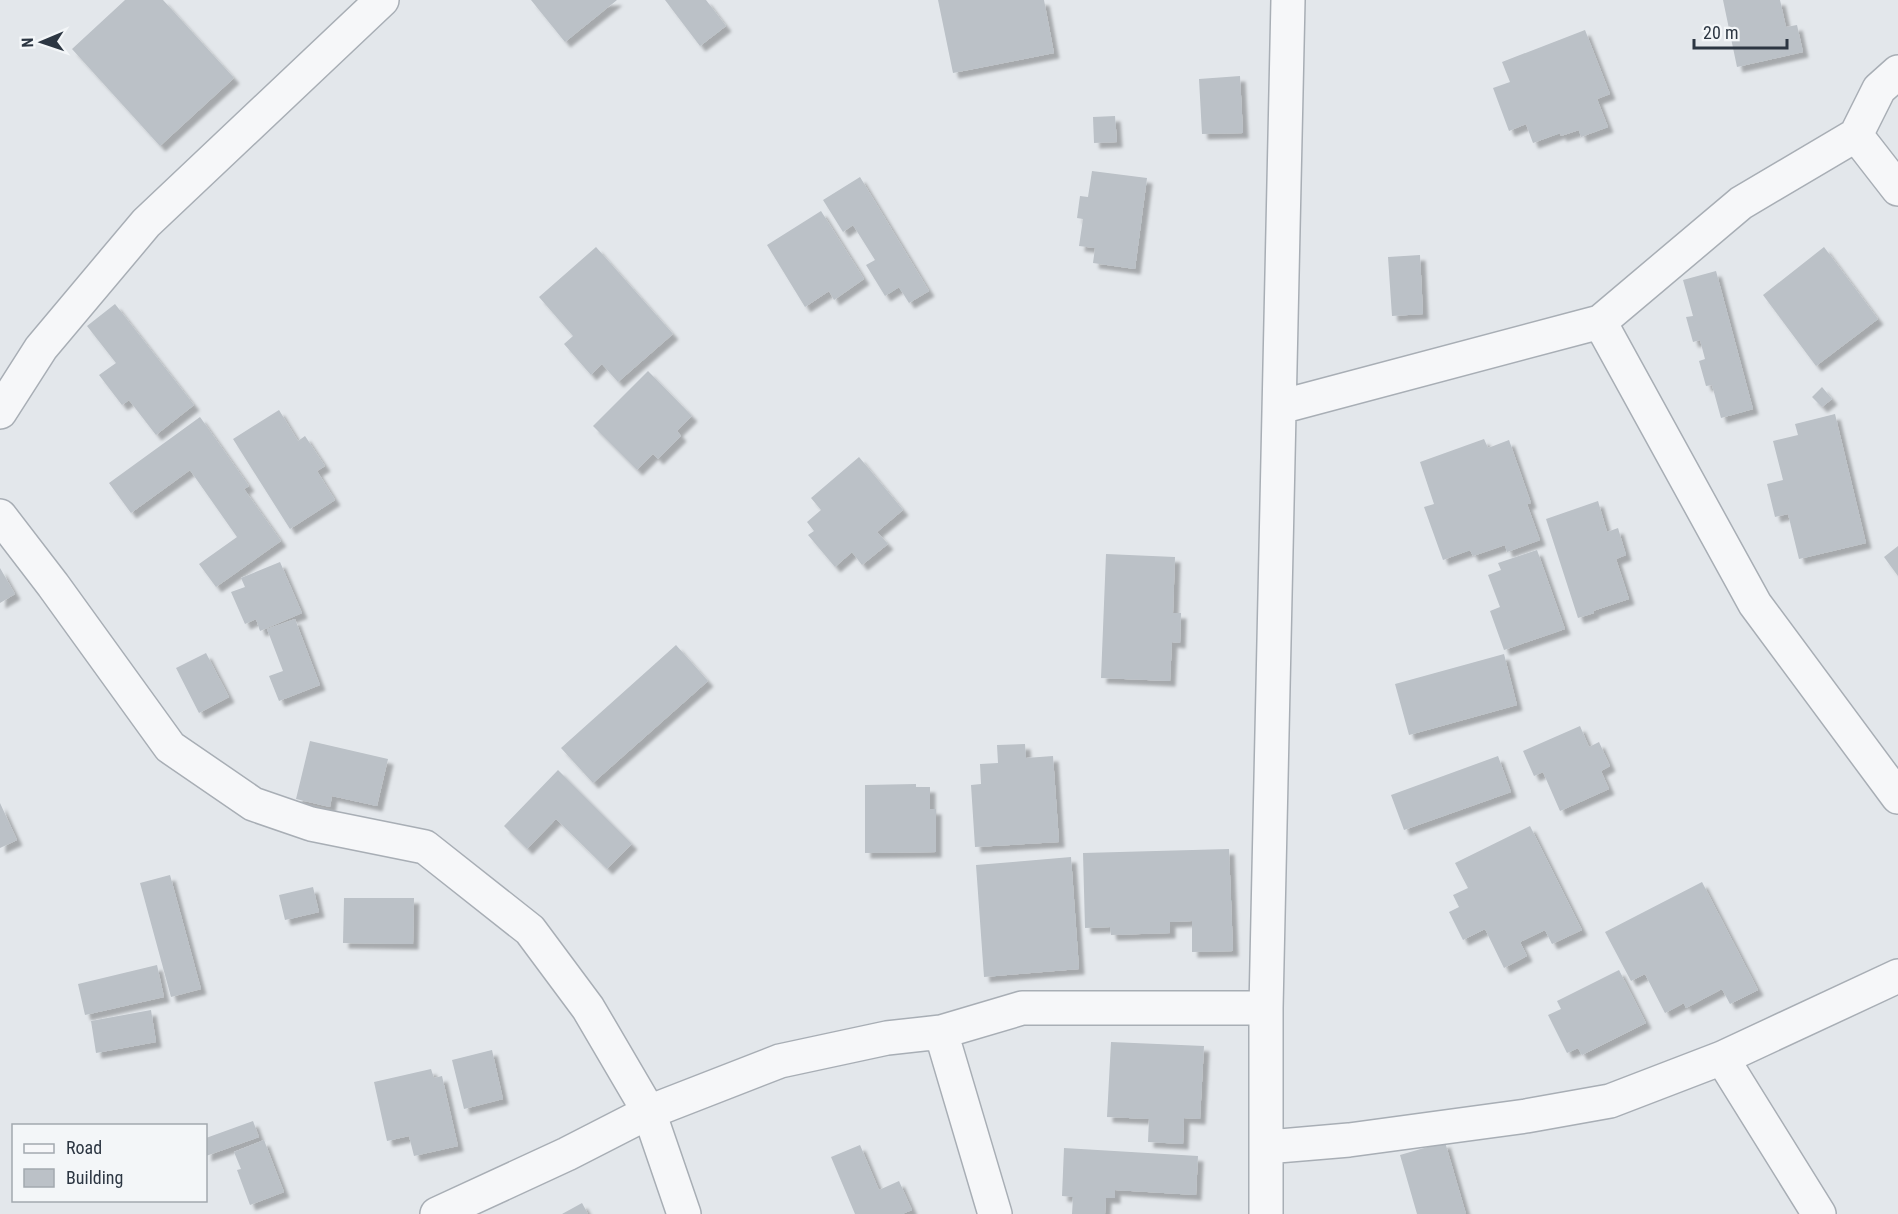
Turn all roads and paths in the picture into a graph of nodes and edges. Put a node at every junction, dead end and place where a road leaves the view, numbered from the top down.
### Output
1 (382, 0) edge
2 (1288, 0) edge
3 (1898, 72) edge
4 (1856, 135) junction
5 (1898, 189) edge
6 (1600, 322) junction
7 (1280, 407) junction
8 (0, 412) edge
9 (0, 516) edge
10 (1898, 797) edge
11 (1898, 976) edge
12 (1266, 1008) junction
13 (941, 1032) junction
14 (1722, 1058) junction
15 (649, 1112) junction
16 (1267, 1147) junction
17 (437, 1214) edge
18 (684, 1214) edge
19 (996, 1214) edge
20 (1266, 1214) edge
21 (1819, 1214) edge

1 - 8 street
2 - 7 street
3 - 4 street
4 - 5 street
4 - 6 street
6 - 7 street
6 - 10 street
7 - 12 street
9 - 15 street
11 - 14 street
12 - 13 street
12 - 16 street
13 - 15 street
13 - 19 street
14 - 16 street
14 - 21 street
15 - 17 street
15 - 18 street
16 - 20 street

